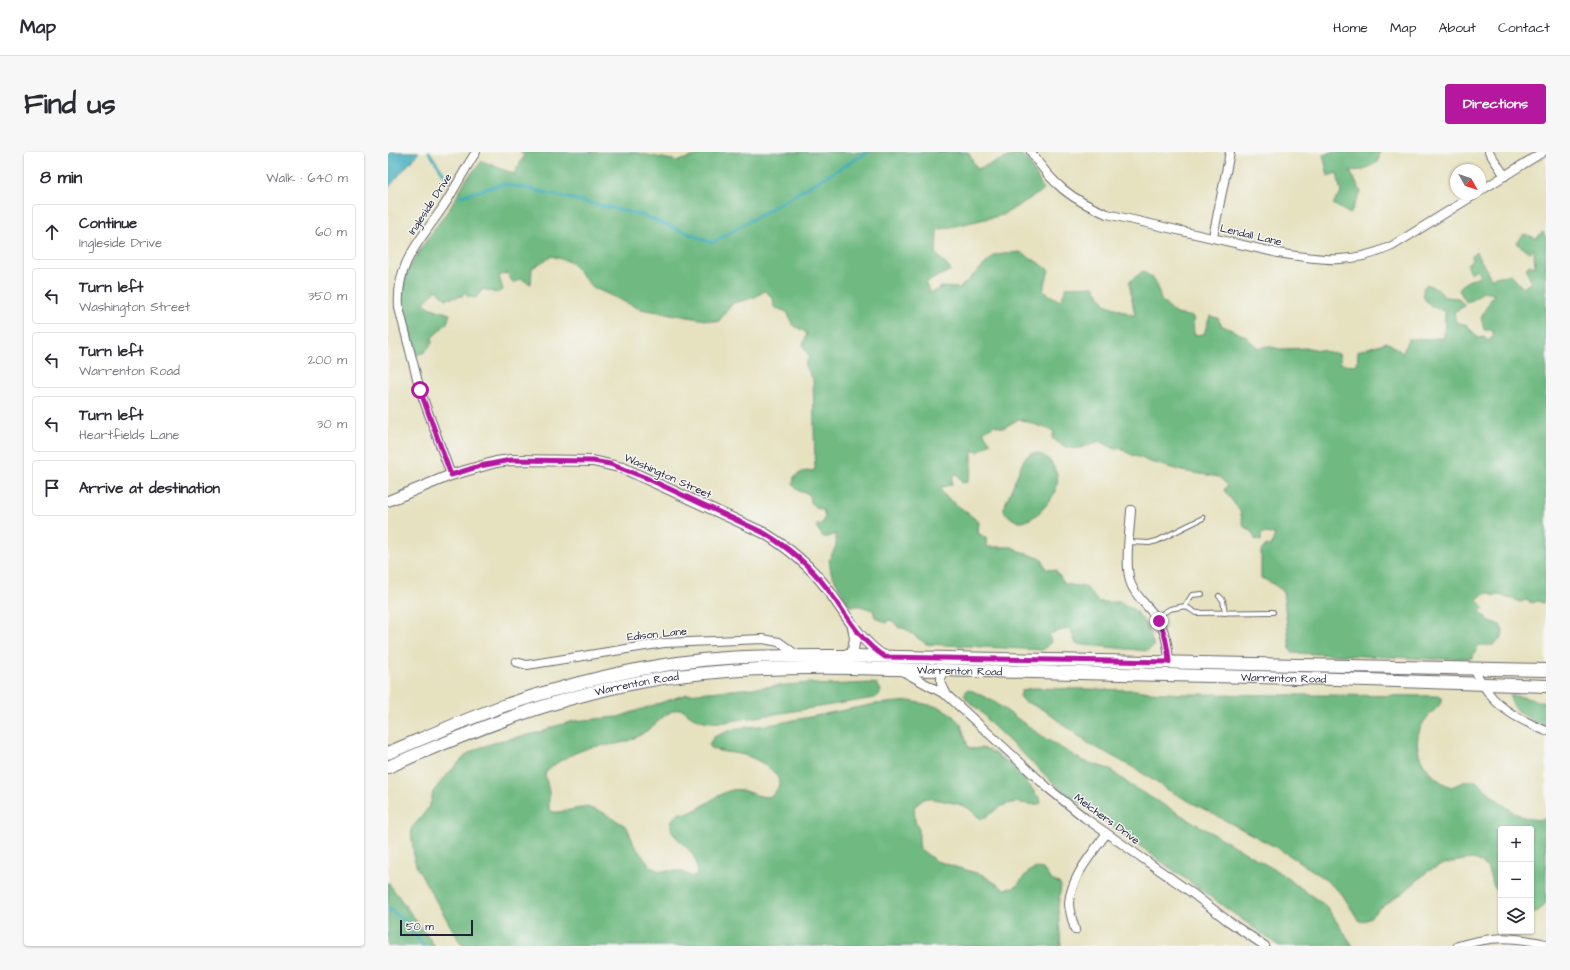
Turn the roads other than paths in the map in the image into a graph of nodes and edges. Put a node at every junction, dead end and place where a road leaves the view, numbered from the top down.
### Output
1 (476, 152) edge
2 (1031, 152) edge
3 (1230, 152) edge
4 (1489, 152) edge
5 (1543, 152) edge
6 (1505, 176) junction
7 (1486, 188) edge
8 (1466, 200) edge
9 (1213, 237) junction
10 (451, 475) junction
11 (388, 501) edge
12 (1131, 510) dead end
13 (1203, 518) dead end
14 (1129, 542) junction
15 (1202, 594) dead end
16 (1219, 596) dead end
17 (1185, 606) junction
18 (1273, 612) dead end
19 (1225, 613) junction
20 (1156, 617) junction
21 (852, 625) junction
22 (798, 656) junction
23 (852, 656) junction
24 (885, 657) junction
25 (516, 662) dead end
26 (1169, 662) junction
27 (1473, 668) junction
28 (899, 669) junction
29 (941, 670) junction
30 (1546, 670) edge
31 (1483, 684) junction
32 (1546, 686) edge
33 (948, 696) junction
34 (1546, 731) edge
35 (388, 752) edge
36 (388, 768) edge
37 (1106, 834) junction
38 (1075, 930) dead end
39 (1546, 944) edge
40 (1265, 946) edge
41 (1458, 946) edge

1 - 10 street, Ingleside Drive
2 - 9 street, Lendall Lane
3 - 9 street
4 - 6 street
5 - 6 street
6 - 7 street
8 - 9 street, Lendall Lane
10 - 11 street, Washington Street
10 - 21 street, Washington Street
12 - 14 street
13 - 14 lane
14 - 20 street
15 - 17 lane
16 - 19 lane
17 - 19 lane
17 - 20 lane
18 - 19 lane
20 - 26 street
21 - 23 street, Washington Street
21 - 24 street, Washington Street
22 - 23 main road, Warrenton Road
22 - 25 street, Edison Lane
22 - 35 main road, Warrenton Road
23 - 24 main road, Warrenton Road
24 - 26 main road, Warrenton Road
26 - 27 main road, Warrenton Road
27 - 30 main road, Warrenton Road
27 - 31 street
28 - 29 main road, Warrenton Road
28 - 33 street, Melchers Drive
28 - 36 main road, Warrenton Road
29 - 31 main road, Warrenton Road
29 - 33 street, Melchers Drive
31 - 32 main road, Warrenton Road
31 - 34 street
33 - 37 street, Melchers Drive
37 - 38 street
37 - 40 street, Melchers Drive
39 - 41 street

